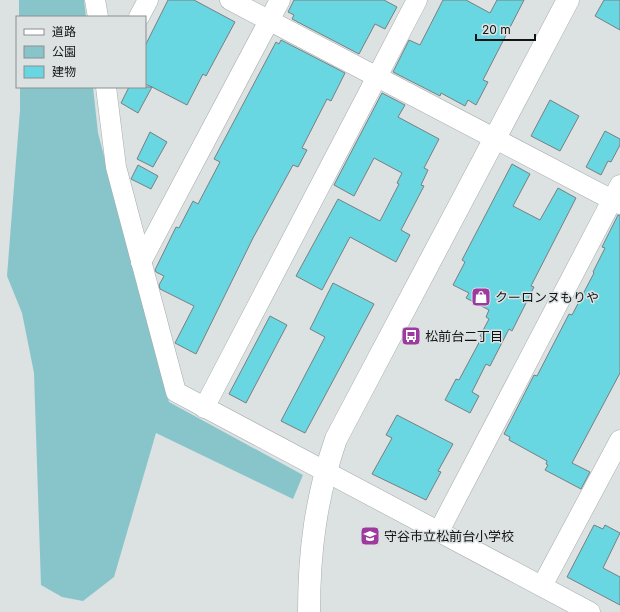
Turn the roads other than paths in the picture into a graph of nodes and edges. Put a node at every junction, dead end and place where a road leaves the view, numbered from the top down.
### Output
1 (96, 0) edge
2 (148, 0) edge
3 (230, 0) edge
4 (280, 0) edge
5 (417, 0) edge
6 (568, 0) edge
7 (98, 16) edge
8 (140, 16) edge
9 (269, 20) junction
10 (376, 76) junction
11 (106, 88) edge
12 (495, 139) junction
13 (617, 196) edge
14 (141, 262) junction
15 (204, 408) junction
16 (620, 440) edge
17 (324, 472) junction
18 (439, 531) junction
19 (542, 586) junction
20 (309, 612) edge
21 (590, 612) edge

1 - 7 street
2 - 8 street
3 - 9 street
4 - 9 street
5 - 10 street
6 - 12 street
9 - 10 street
9 - 14 street
10 - 12 street
10 - 15 street
11 - 14 street
12 - 13 street
12 - 17 street
13 - 18 street
14 - 15 street
15 - 17 street
16 - 19 street
17 - 18 street
17 - 20 street
18 - 19 street
19 - 21 street

